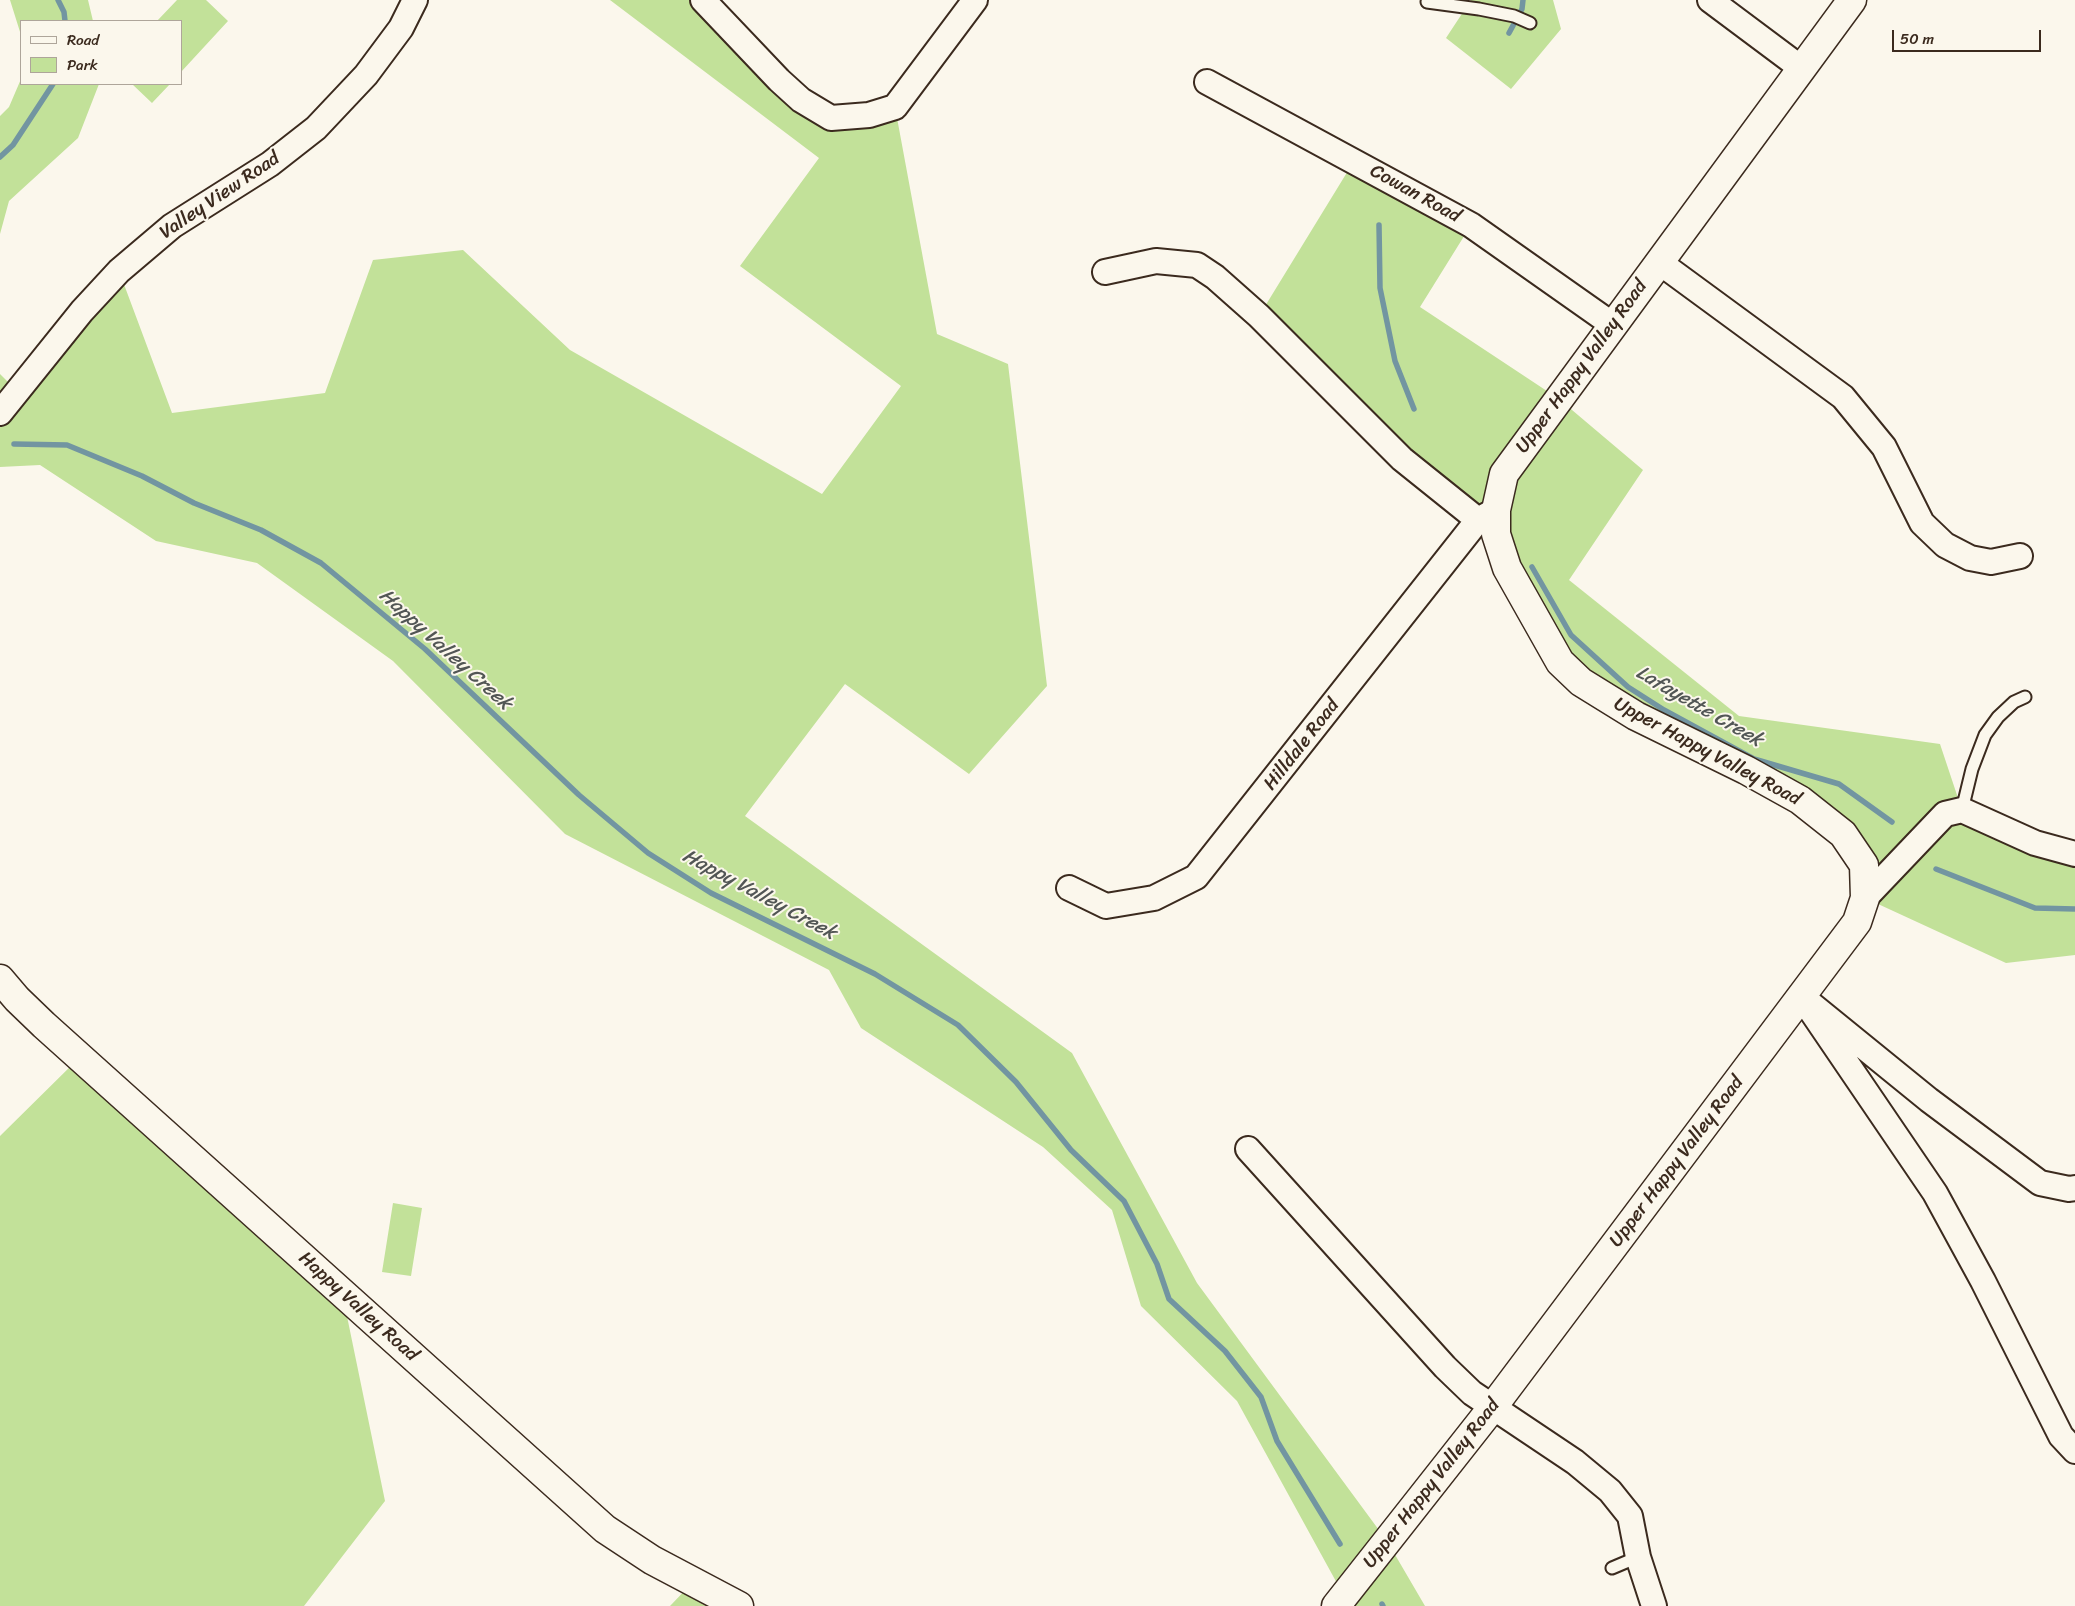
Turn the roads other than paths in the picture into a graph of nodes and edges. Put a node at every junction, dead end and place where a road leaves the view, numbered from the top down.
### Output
1 (415, 0) edge
2 (703, 0) edge
3 (975, 0) edge
4 (1710, 0) edge
5 (1852, 0) edge
6 (1427, 2) dead end
7 (1530, 23) dead end
8 (1802, 68) junction
9 (1207, 82) dead end
10 (1659, 262) junction
11 (1105, 272) dead end
12 (1613, 325) junction
13 (0, 413) edge
14 (1487, 515) junction
15 (2020, 556) dead end
16 (2025, 697) dead end
17 (1962, 810) junction
18 (2075, 854) edge
19 (1069, 888) dead end
20 (1865, 898) junction
21 (0, 979) edge
22 (1801, 996) junction
23 (1248, 1149) dead end
24 (2075, 1188) edge
25 (1492, 1408) junction
26 (2075, 1451) edge
27 (1638, 1557) junction
28 (1612, 1568) dead end
29 (739, 1606) edge
30 (1336, 1606) edge
31 (1654, 1606) edge

1 - 13 street, Valley View Road
2 - 3 street
4 - 8 street
5 - 8 street, Upper Happy Valley Road
6 - 7 lane
8 - 10 street, Upper Happy Valley Road
9 - 12 street, Cowan Road
10 - 12 street, Upper Happy Valley Road
10 - 15 street
11 - 14 street
12 - 14 street, Upper Happy Valley Road
14 - 19 street, Hilldale Road
14 - 20 street, Upper Happy Valley Road
16 - 17 lane
17 - 18 street
17 - 20 street
20 - 22 street, Upper Happy Valley Road
21 - 29 street, Happy Valley Road
22 - 24 street
22 - 25 street, Upper Happy Valley Road
22 - 26 street
23 - 25 street
25 - 27 street
25 - 30 street, Upper Happy Valley Road
27 - 28 lane
27 - 31 street

